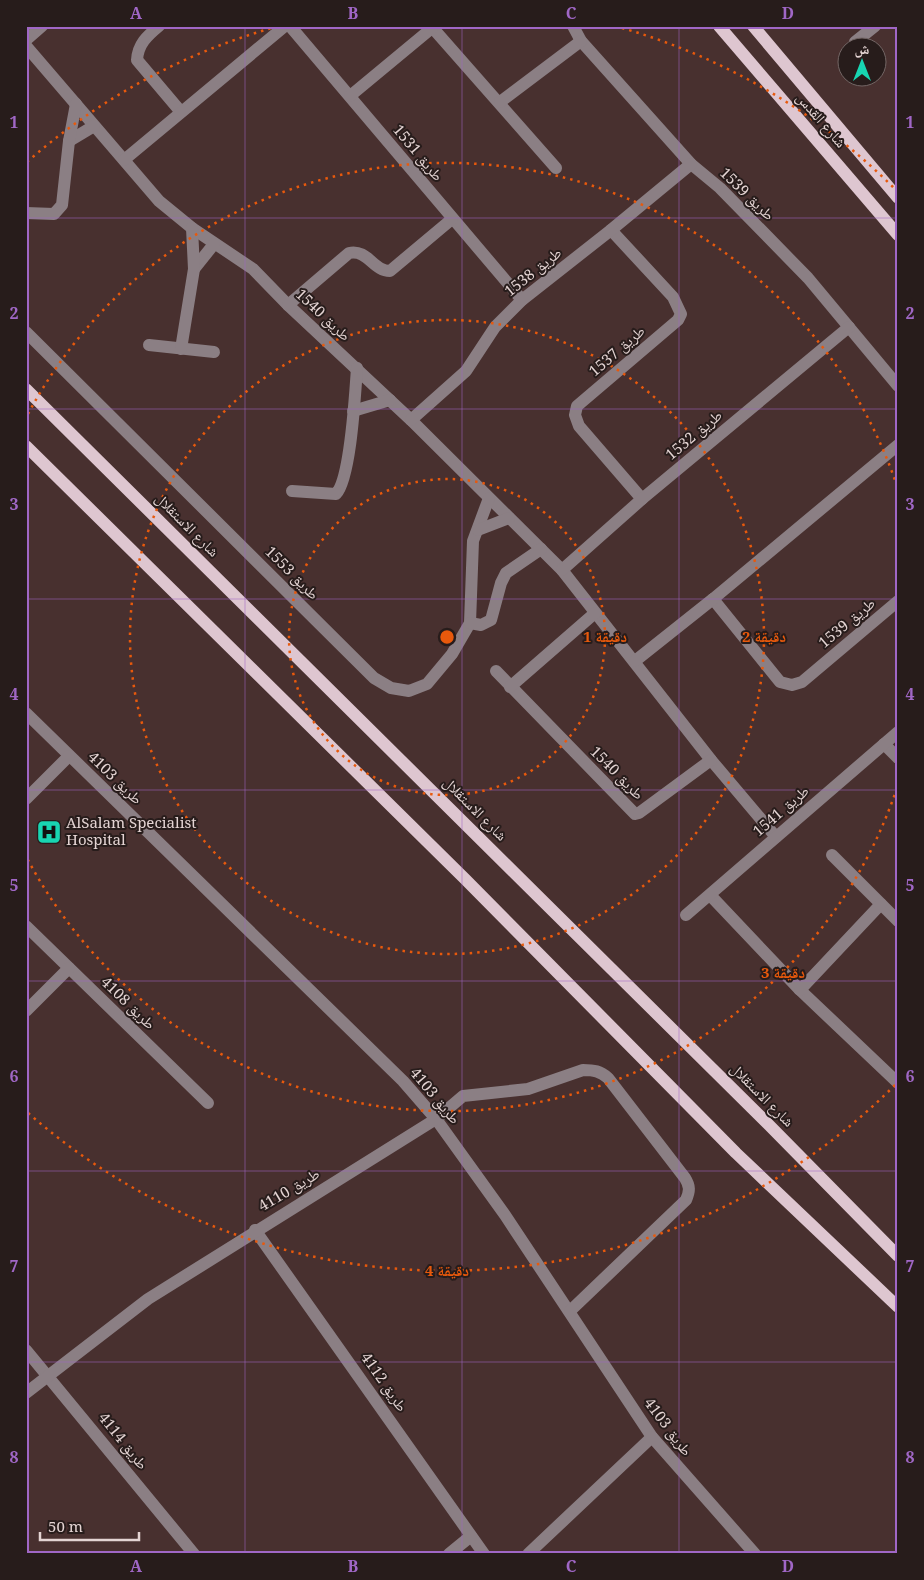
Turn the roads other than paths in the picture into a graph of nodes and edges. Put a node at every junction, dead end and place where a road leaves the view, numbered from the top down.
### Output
1 (42, 26) edge
2 (160, 26) edge
3 (284, 26) edge
4 (290, 26) edge
5 (573, 26) edge
6 (719, 26) edge
7 (753, 26) edge
8 (875, 26) edge
9 (432, 27) edge
10 (860, 38) edge
11 (26, 40) edge
12 (580, 41) junction
13 (26, 46) edge
14 (350, 96) junction
15 (500, 102) junction
16 (76, 104) junction
17 (181, 112) junction
18 (94, 126) junction
19 (68, 141) junction
20 (124, 160) junction
21 (691, 164) junction
22 (556, 168) dead end
23 (898, 198) edge
24 (26, 213) edge
25 (452, 219) junction
26 (192, 228) junction
27 (611, 230) junction
28 (898, 235) edge
29 (214, 244) junction
30 (194, 269) junction
31 (522, 300) junction
32 (288, 306) junction
33 (849, 327) junction
34 (26, 332) edge
35 (150, 345) dead end
36 (181, 349) junction
37 (214, 352) dead end
38 (357, 368) junction
39 (898, 386) edge
40 (26, 389) edge
41 (390, 400) junction
42 (353, 411) junction
43 (411, 420) junction
44 (898, 445) edge
45 (26, 446) edge
46 (292, 491) dead end
47 (489, 498) junction
48 (642, 498) junction
49 (509, 518) junction
50 (478, 530) junction
51 (541, 550) junction
52 (562, 570) junction
53 (713, 599) junction
54 (898, 601) edge
55 (595, 613) junction
56 (470, 623) junction
57 (635, 661) junction
58 (496, 671) dead end
59 (510, 687) junction
60 (26, 713) edge
61 (898, 732) edge
62 (884, 744) junction
63 (70, 756) junction
64 (898, 758) edge
65 (711, 760) junction
66 (26, 799) edge
67 (776, 837) junction
68 (832, 855) dead end
69 (710, 895) junction
70 (881, 904) junction
71 (686, 915) dead end
72 (898, 921) edge
73 (26, 926) edge
74 (69, 968) junction
75 (800, 990) junction
76 (26, 1011) edge
77 (898, 1083) edge
78 (208, 1104) dead end
79 (436, 1120) junction
80 (255, 1230) junction
81 (898, 1256) edge
82 (898, 1307) edge
83 (570, 1311) junction
84 (26, 1350) edge
85 (48, 1376) junction
86 (26, 1393) edge
87 (652, 1437) junction
88 (471, 1536) junction
89 (194, 1554) edge
90 (449, 1554) edge
91 (484, 1554) edge
92 (528, 1554) edge
93 (755, 1554) edge

1 - 11 street
2 - 17 street
3 - 17 street
4 - 14 street, طريق 1531
5 - 12 street, طريق 1539
6 - 28 main road, شارع القدس
7 - 23 main road, شارع القدس
8 - 10 street
9 - 14 street
9 - 15 street
12 - 15 street
12 - 21 street, طريق 1539
13 - 16 street, طريق 1540
14 - 25 street, طريق 1531
15 - 22 street
16 - 18 street, طريق 1540
16 - 19 street
17 - 20 street
18 - 19 street
18 - 20 street, طريق 1540
19 - 24 street
20 - 26 street, طريق 1540
21 - 27 street, طريق 1538
21 - 33 street, طريق 1539
25 - 31 street, طريق 1531
25 - 32 street
26 - 29 street, طريق 1540
26 - 30 street
27 - 31 street, طريق 1538
27 - 48 street, طريق 1537
29 - 30 street
29 - 32 street, طريق 1540
30 - 36 street
31 - 43 street, طريق 1538
32 - 38 street, طريق 1540
33 - 39 street, طريق 1539
33 - 48 street, طريق 1532
34 - 56 street, طريق 1553
35 - 36 street
36 - 37 street
38 - 41 street, طريق 1540
38 - 42 street
40 - 81 main road, شارع الاستقلال
41 - 42 street
41 - 43 street, طريق 1540
42 - 46 street
43 - 47 street, طريق 1540
44 - 53 street
45 - 82 main road
47 - 49 street, طريق 1540
47 - 50 street, طريق 1553
48 - 52 street, طريق 1532
49 - 50 street
49 - 51 street, طريق 1540
50 - 56 street, طريق 1553
51 - 52 street, طريق 1540
51 - 56 street
52 - 55 street, طريق 1540
53 - 54 street, طريق 1539
53 - 57 street
55 - 57 street, طريق 1540
55 - 59 street
57 - 65 street, طريق 1540
58 - 59 street, طريق 1540
59 - 65 street, طريق 1540
60 - 63 street, طريق 4103
61 - 62 street, طريق 1541
62 - 64 street
62 - 67 street, طريق 1541
63 - 66 street
63 - 79 street, طريق 4103
65 - 67 street, طريق 1540
67 - 69 street, طريق 1541
68 - 70 street
69 - 71 street, طريق 1541
69 - 75 street
70 - 72 street
70 - 75 street
73 - 74 street, طريق 4108
74 - 76 street
74 - 78 street, طريق 4108
75 - 77 street
79 - 80 street, طريق 4110
79 - 83 street, طريق 4103
79 - 83 street, طريق 4110
80 - 85 street, طريق 4110
80 - 88 street, طريق 4112
83 - 87 street, طريق 4103
84 - 85 street, طريق 4114
85 - 86 street, طريق 4110
85 - 89 street, طريق 4114
87 - 92 street
87 - 93 street, طريق 4103
88 - 90 street
88 - 91 street, طريق 4112

